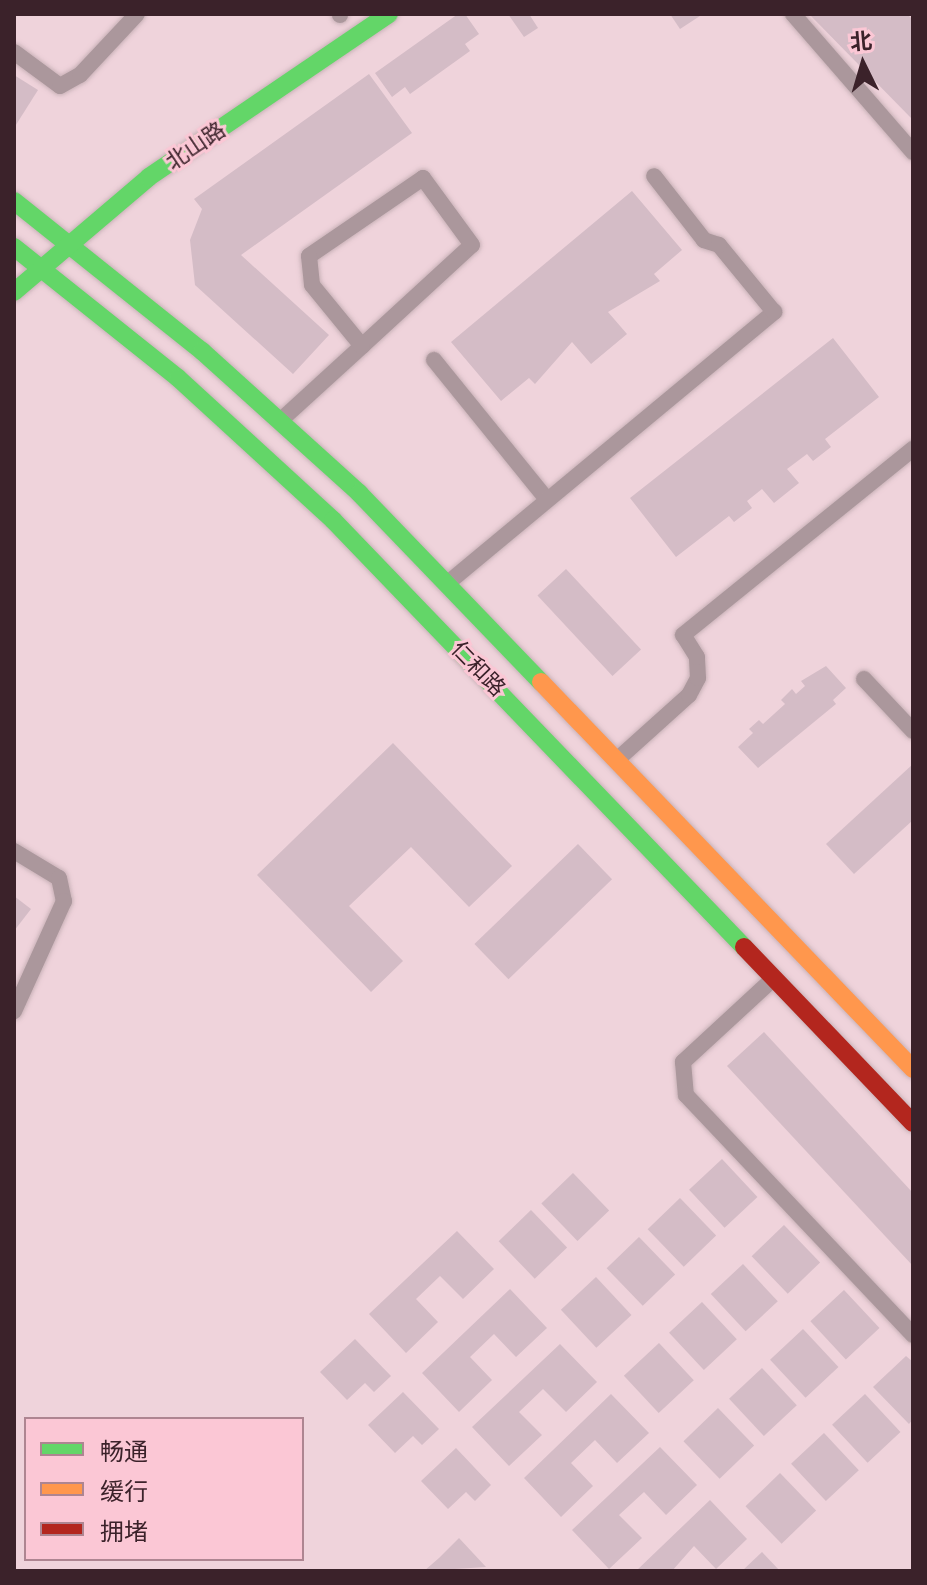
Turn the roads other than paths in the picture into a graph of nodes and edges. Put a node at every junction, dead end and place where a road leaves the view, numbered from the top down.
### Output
1 (137, 14) edge
2 (389, 14) edge
3 (793, 14) edge
4 (14, 52) edge
5 (913, 152) edge
6 (654, 176) dead end
7 (14, 201) edge
8 (55, 222) junction
9 (71, 243) junction
10 (16, 252) edge
11 (42, 268) junction
12 (14, 292) edge
13 (362, 346) junction
14 (434, 360) dead end
15 (280, 421) junction
16 (913, 449) edge
17 (545, 497) junction
18 (448, 583) junction
19 (864, 679) dead end
20 (913, 731) edge
21 (617, 759) junction
22 (14, 851) edge
23 (775, 977) junction
24 (14, 1011) edge
25 (913, 1069) edge
26 (913, 1123) edge
27 (913, 1335) edge

1 - 4 lane
2 - 9 main road, 北山路
3 - 5 lane
6 - 17 lane
7 - 8 main road, 仁和路
8 - 9 main road, 仁和路
8 - 10 main road
9 - 11 main road, 北山路
9 - 15 main road, 仁和路
10 - 11 main road, 仁和路
11 - 12 main road, 北山路
11 - 23 main road, 仁和路
13 - 13 lane
13 - 15 lane
14 - 17 lane
15 - 18 main road, 仁和路
16 - 21 lane
17 - 18 lane
18 - 21 main road, 仁和路
19 - 20 lane
21 - 25 main road, 仁和路
22 - 24 lane
23 - 26 main road, 仁和路
23 - 27 lane

